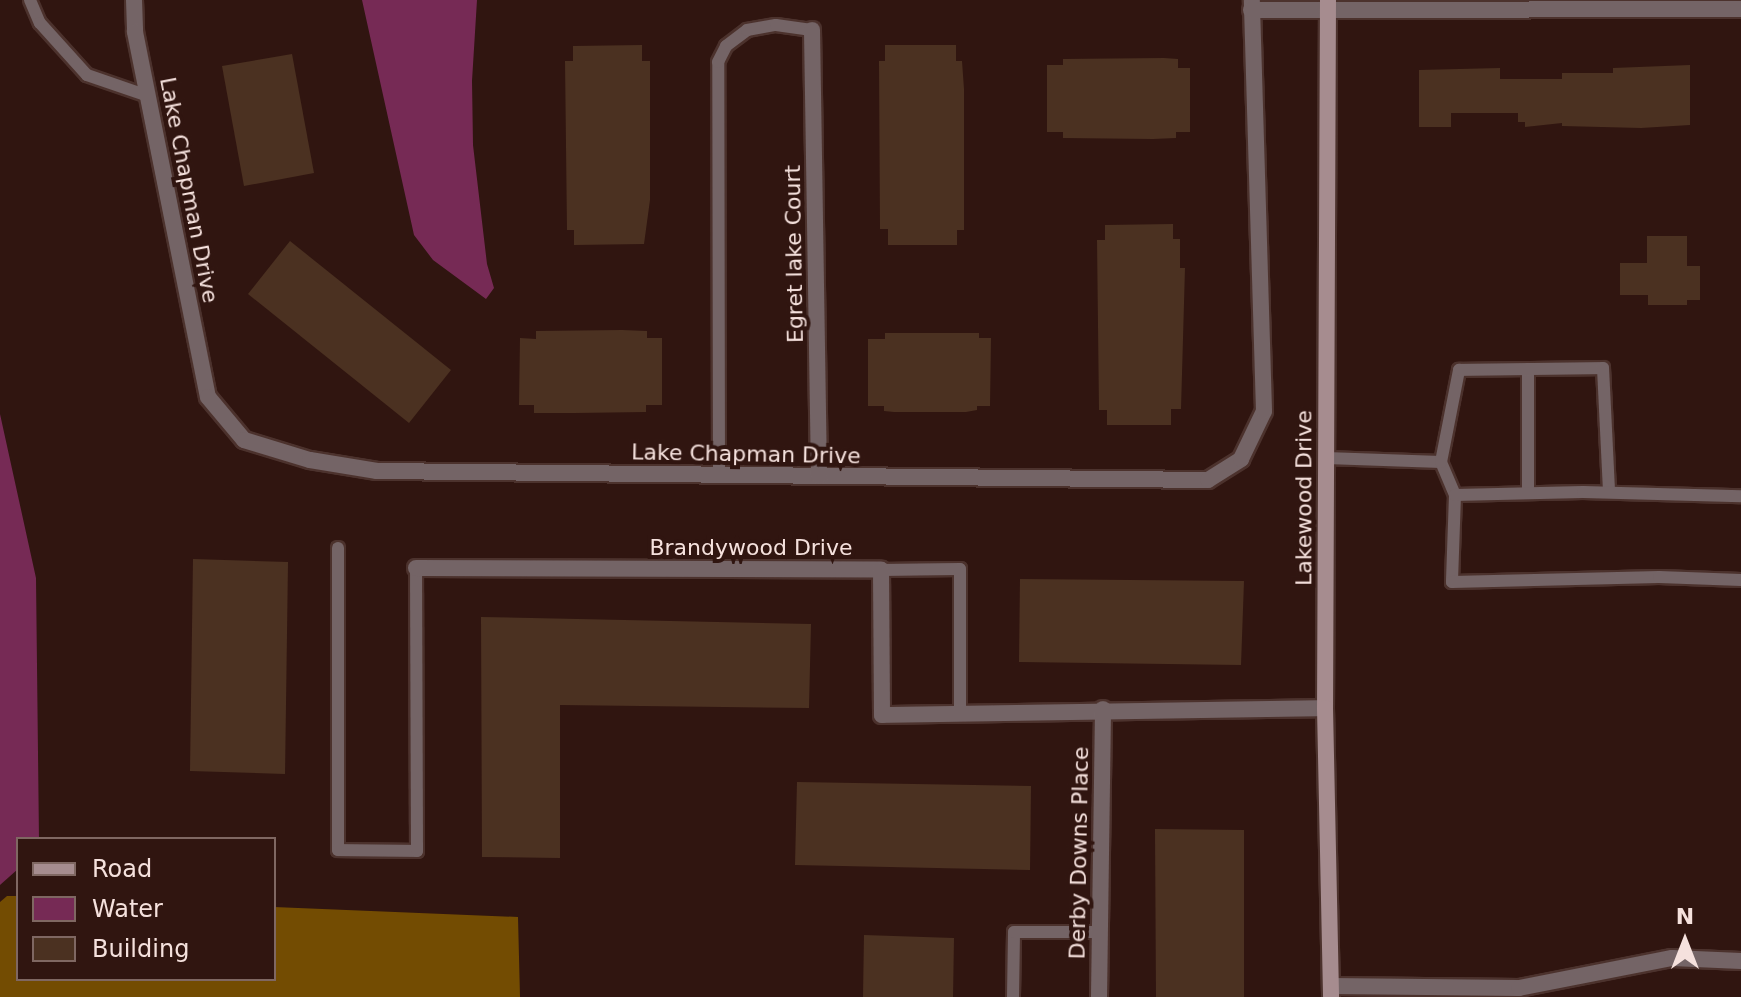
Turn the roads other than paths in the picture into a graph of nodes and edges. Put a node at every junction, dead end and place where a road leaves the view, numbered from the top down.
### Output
1 (30, 0) edge
2 (134, 0) edge
3 (1252, 5) edge
4 (1328, 6) edge
5 (1741, 9) edge
6 (812, 30) joint
7 (148, 96) junction
8 (1528, 369) junction
9 (1326, 458) junction
10 (1441, 462) junction
11 (719, 476) junction
12 (819, 476) junction
13 (1609, 492) junction
14 (1528, 493) junction
15 (1455, 495) junction
16 (1741, 496) edge
17 (338, 548) dead end
18 (416, 568) joint
19 (881, 570) junction
20 (1741, 580) edge
21 (1325, 708) junction
22 (1103, 709) junction
23 (960, 713) junction
24 (1100, 932) junction
25 (1741, 961) edge
26 (1331, 991) edge
27 (1013, 997) edge
28 (1099, 997) edge

1 - 7 lane
2 - 7 street, Lake Chapman Drive
3 - 4 street
3 - 12 street, Lake Chapman Drive
4 - 5 street
4 - 9 street, Lakewood Drive
6 - 11 lane
6 - 12 street, Egret lake Court
7 - 11 street, Lake Chapman Drive
8 - 10 lane
8 - 13 lane
8 - 14 lane
9 - 10 lane
9 - 21 street, Lakewood Drive
10 - 15 lane
11 - 12 street, Lake Chapman Drive
13 - 14 lane
13 - 16 lane
14 - 15 lane
15 - 20 lane
17 - 18 lane
18 - 19 street, Brandywood Drive
19 - 23 lane
19 - 23 street, Brandywood Drive
21 - 22 street, Brandywood Drive
21 - 26 street, Lakewood Drive
22 - 23 street, Brandywood Drive
22 - 24 street, Derby Downs Place
24 - 27 lane
24 - 28 street, Derby Downs Place
25 - 26 street

